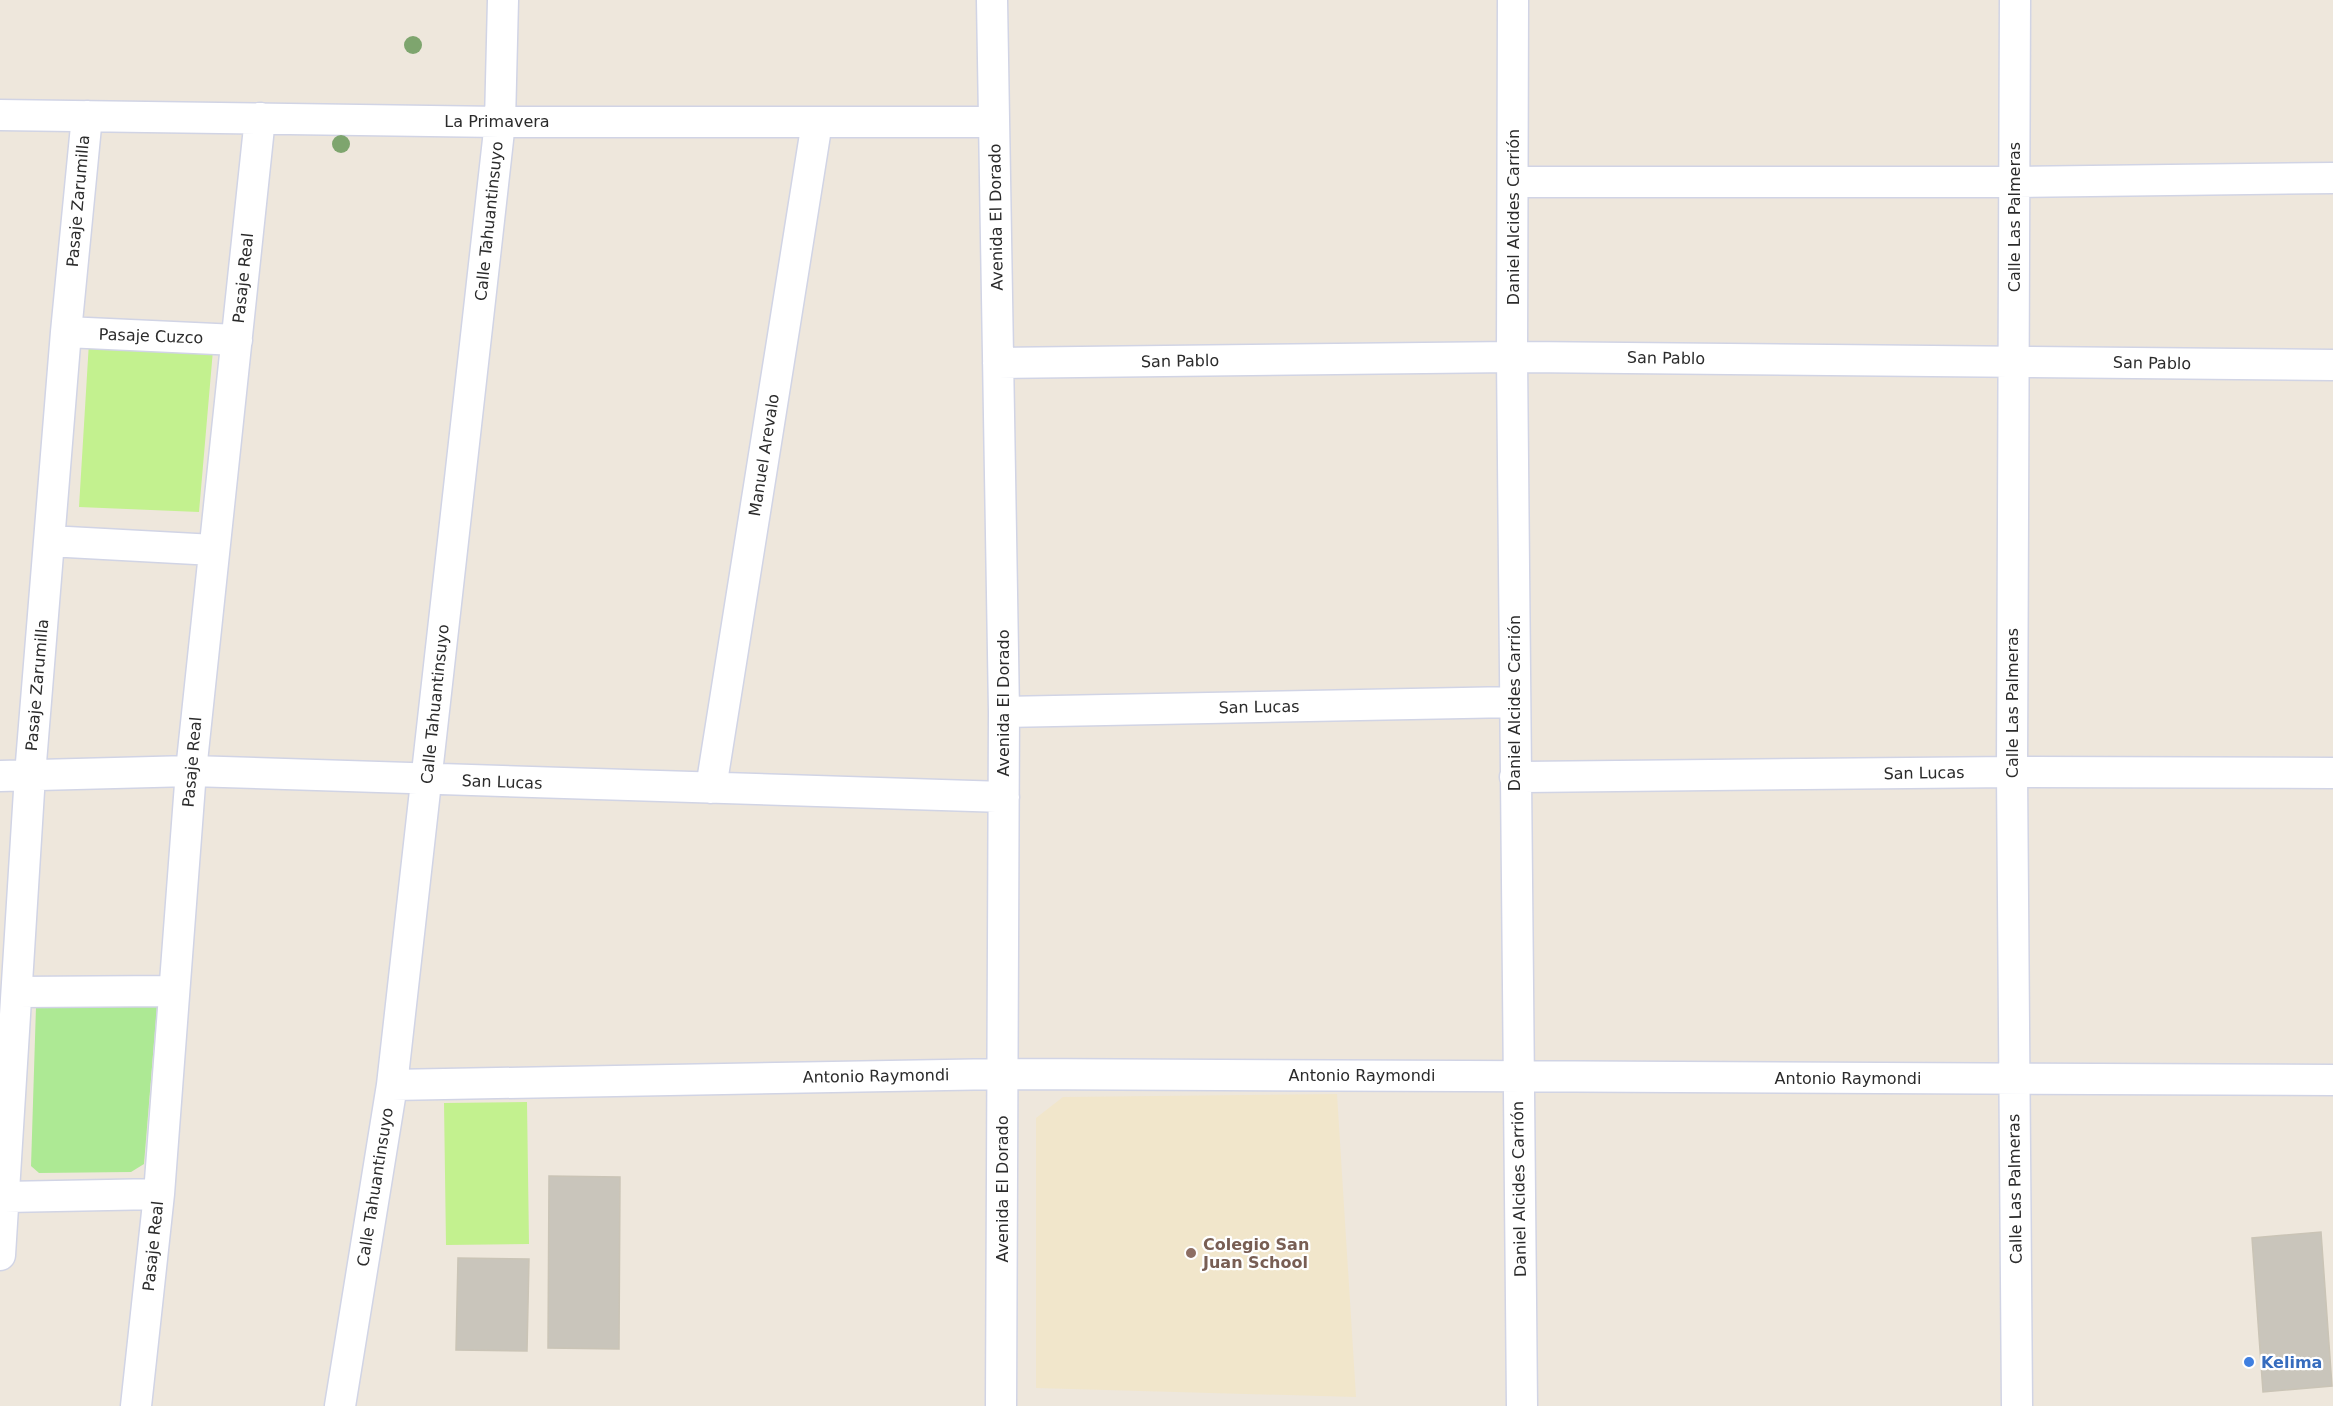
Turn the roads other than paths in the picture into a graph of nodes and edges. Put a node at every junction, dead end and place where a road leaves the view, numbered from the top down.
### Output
1 (503, 0) edge
2 (992, 0) edge
3 (1514, 0) edge
4 (2015, 0) edge
5 (0, 115) edge
6 (87, 116) junction
7 (260, 118) junction
8 (500, 122) junction
9 (817, 122) junction
10 (994, 122) junction
11 (2333, 178) edge
12 (1513, 182) junction
13 (2014, 182) junction
14 (66, 332) junction
15 (237, 340) junction
16 (1512, 357) junction
17 (2013, 362) junction
18 (998, 363) junction
19 (2333, 364) edge
20 (49, 541) junction
21 (214, 550) junction
22 (1514, 702) junction
23 (1004, 712) junction
24 (191, 771) junction
25 (2012, 772) junction
26 (2333, 773) edge
27 (30, 775) junction
28 (0, 776) edge
29 (1515, 777) junction
30 (426, 779) junction
31 (711, 788) junction
32 (1004, 796) junction
33 (174, 991) junction
34 (17, 992) junction
35 (1002, 1074) junction
36 (1518, 1076) junction
37 (2014, 1079) junction
38 (2333, 1080) edge
39 (392, 1085) junction
40 (159, 1194) junction
41 (5, 1197) junction
42 (0, 1255) edge
43 (136, 1406) edge
44 (340, 1406) edge
45 (1001, 1406) edge
46 (1522, 1406) edge
47 (2017, 1406) edge

1 - 8 street, Calle Tahuantinsuyo
2 - 10 street, Avenida El Dorado
3 - 12 street, Daniel Alcides Carrión
4 - 13 street, Calle Las Palmeras
5 - 6 street, La Primavera
6 - 7 street, La Primavera
6 - 14 street, Pasaje Zarumilla
7 - 8 street, La Primavera
7 - 15 street, Pasaje Real
8 - 9 street, La Primavera
8 - 30 street, Calle Tahuantinsuyo
9 - 10 street, La Primavera
9 - 31 street, Manuel Arevalo
10 - 18 street, Avenida El Dorado
11 - 13 street
12 - 13 street
12 - 16 street, Daniel Alcides Carrión
13 - 17 street, Calle Las Palmeras
14 - 15 street, Pasaje Cuzco
14 - 20 street, Pasaje Zarumilla
15 - 21 street, Pasaje Real
16 - 17 street, San Pablo
16 - 18 street, San Pablo
16 - 22 street, Daniel Alcides Carrión
17 - 19 street, San Pablo
17 - 25 street, Calle Las Palmeras
18 - 23 street, Avenida El Dorado
20 - 21 street
20 - 27 street, Pasaje Zarumilla
21 - 24 street, Pasaje Real
22 - 23 street, San Lucas
22 - 29 street, Daniel Alcides Carrión
23 - 32 street, Avenida El Dorado
24 - 27 street, San Lucas
24 - 30 street, San Lucas
24 - 33 street, Pasaje Real
25 - 26 street, San Lucas
25 - 29 street, San Lucas
25 - 37 street, Calle Las Palmeras
27 - 28 street, San Lucas
27 - 34 street, Pasaje Zarumilla
29 - 36 street, Daniel Alcides Carrión
30 - 31 street, San Lucas
30 - 39 street, Calle Tahuantinsuyo
31 - 32 street, San Lucas
32 - 35 street, Avenida El Dorado
33 - 34 street
33 - 40 street, Pasaje Real
34 - 41 street, Pasaje Zarumilla
35 - 36 street, Antonio Raymondi
35 - 39 street, Antonio Raymondi
35 - 45 street, Avenida El Dorado
36 - 37 street, Antonio Raymondi
36 - 46 street, Daniel Alcides Carrión
37 - 38 street, Antonio Raymondi
37 - 47 street, Calle Las Palmeras
39 - 44 street, Calle Tahuantinsuyo
40 - 41 street
40 - 43 street, Pasaje Real
41 - 42 street, Pasaje Zarumilla

